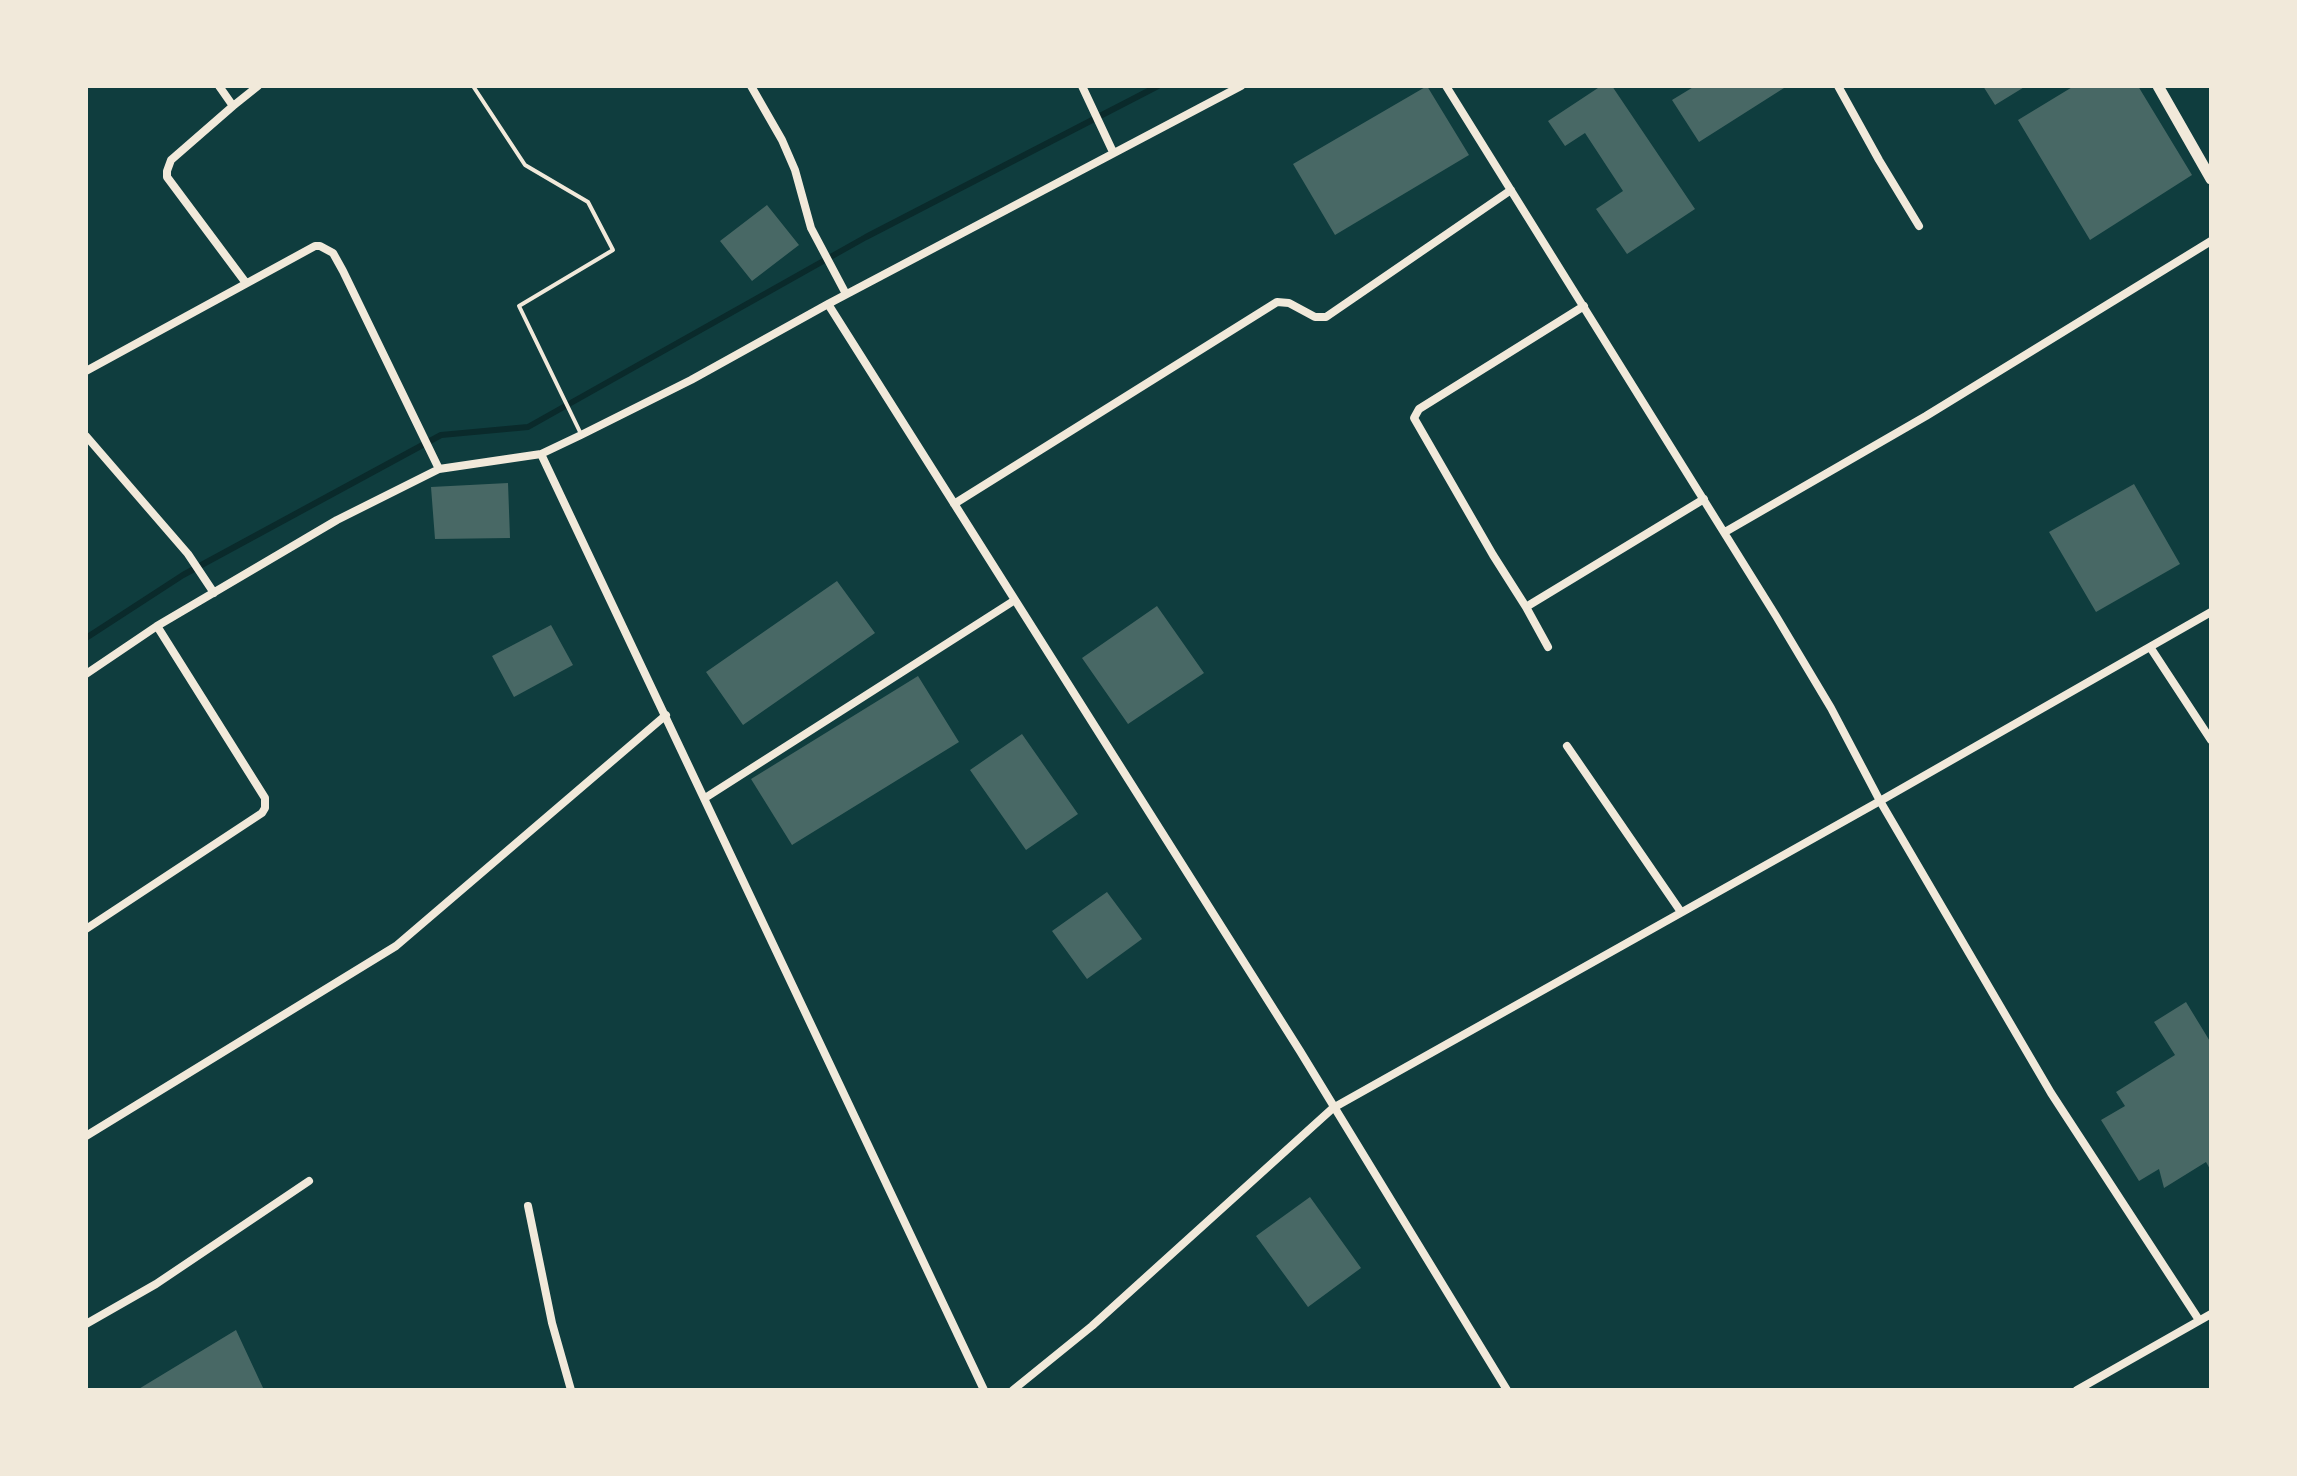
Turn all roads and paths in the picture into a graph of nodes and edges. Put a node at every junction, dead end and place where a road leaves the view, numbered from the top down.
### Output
1 (219, 86) edge
2 (258, 86) edge
3 (473, 86) edge
4 (751, 86) edge
5 (1082, 86) edge
6 (1241, 86) edge
7 (1446, 86) edge
8 (1838, 86) edge
9 (2158, 86) edge
10 (233, 106) junction
11 (1113, 152) junction
12 (2211, 179) edge
13 (1511, 190) junction
14 (1919, 226) dead end
15 (2211, 241) edge
16 (246, 283) junction
17 (846, 294) junction
18 (828, 304) junction
19 (1584, 306) junction
20 (86, 371) edge
21 (581, 435) junction
22 (86, 436) edge
23 (541, 454) junction
24 (439, 469) junction
25 (1704, 499) junction
26 (954, 504) junction
27 (1725, 532) junction
28 (212, 589) junction
29 (1015, 600) junction
30 (1526, 607) junction
31 (2211, 612) edge
32 (157, 626) junction
33 (1548, 647) dead end
34 (2150, 647) junction
35 (86, 674) edge
36 (666, 715) junction
37 (2211, 740) edge
38 (1567, 746) dead end
39 (705, 798) junction
40 (1880, 801) junction
41 (1681, 912) junction
42 (86, 929) edge
43 (1333, 1108) junction
44 (86, 1136) edge
45 (309, 1181) dead end
46 (528, 1206) dead end
47 (2211, 1314) edge
48 (2199, 1320) junction
49 (86, 1324) edge
50 (571, 1390) edge
51 (984, 1390) edge
52 (1013, 1390) edge
53 (1507, 1390) edge
54 (2077, 1390) edge

1 - 10 street
2 - 10 street
3 - 21 lane
4 - 17 street
5 - 11 street
6 - 11 street
7 - 13 street
8 - 14 street
9 - 12 street
10 - 16 street
11 - 17 street
13 - 19 street
13 - 26 street
15 - 27 street
16 - 20 street
16 - 24 street
17 - 18 street
18 - 21 street
18 - 26 street
19 - 25 street
19 - 30 street
21 - 23 street
22 - 28 street
23 - 24 street
23 - 36 street
24 - 28 street
25 - 27 street
25 - 30 street
26 - 29 street
27 - 40 street
28 - 32 street
29 - 39 street
29 - 43 street
30 - 33 street
31 - 34 street
32 - 35 street
32 - 42 street
34 - 37 street
34 - 40 street
36 - 39 street
36 - 44 street
38 - 41 street
39 - 51 street
40 - 41 street
40 - 48 street
41 - 43 street
43 - 52 street
43 - 53 street
45 - 49 street
46 - 50 street
47 - 48 street
48 - 54 street

